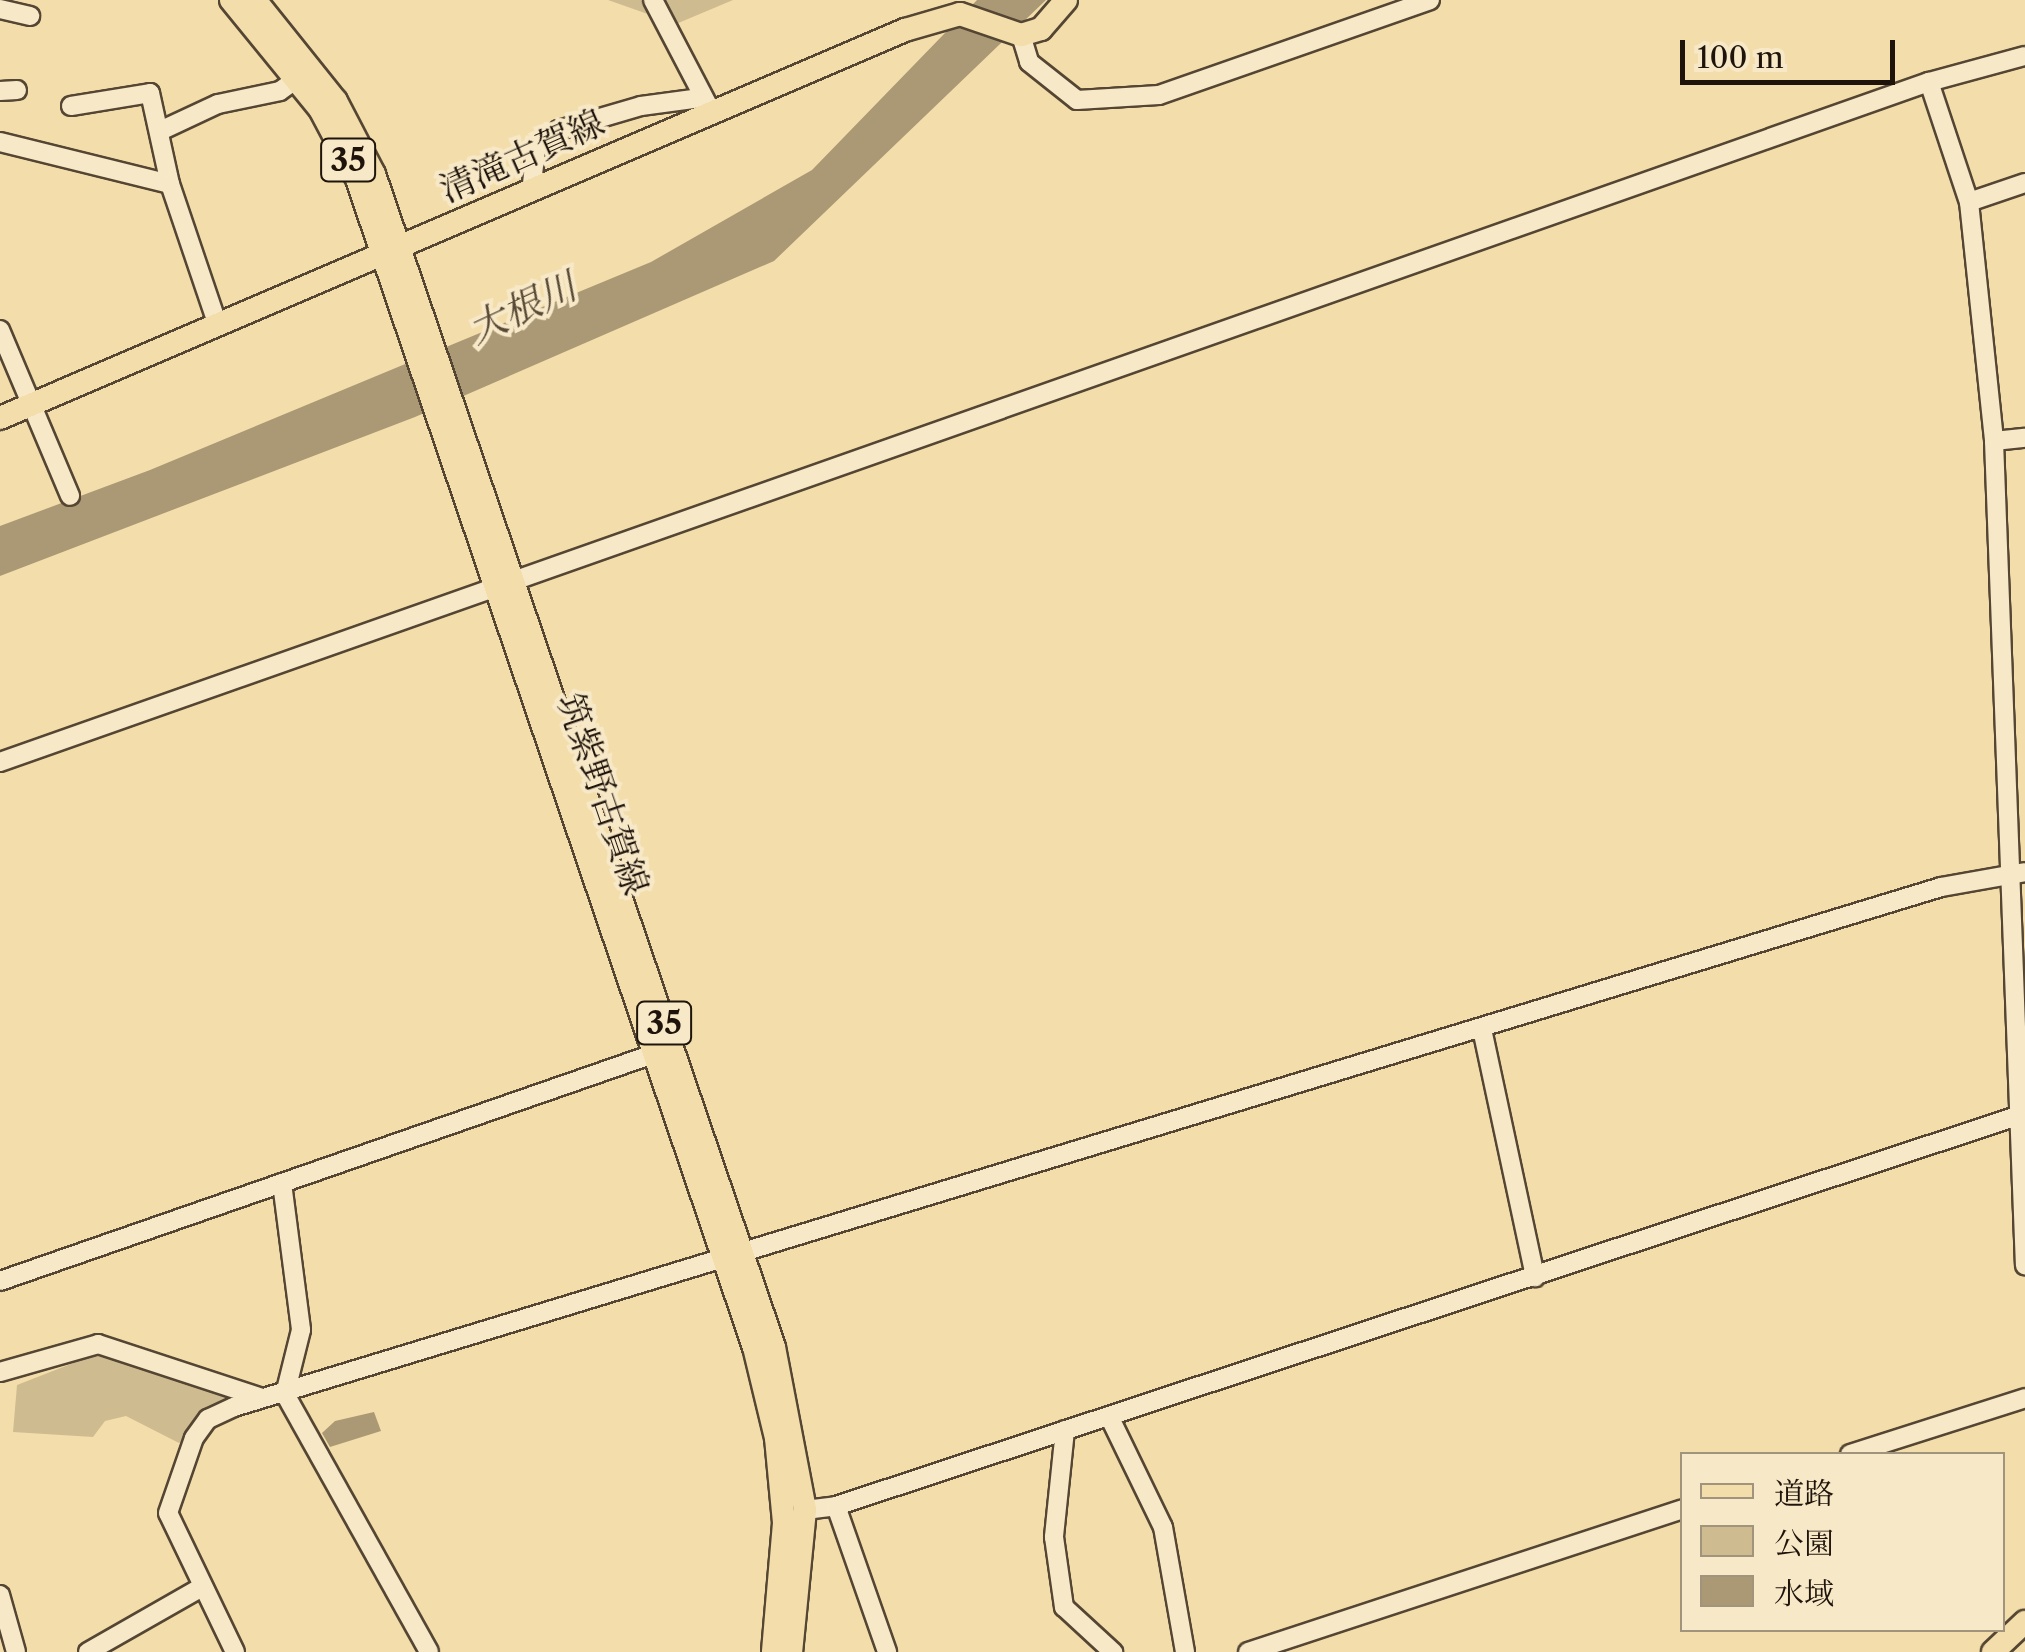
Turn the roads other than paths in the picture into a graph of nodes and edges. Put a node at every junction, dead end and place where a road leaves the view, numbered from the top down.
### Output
1 (232, 0) edge
2 (256, 0) edge
3 (653, 0) edge
4 (1066, 0) edge
5 (1430, 0) edge
6 (0, 9) edge
7 (957, 9) edge
8 (30, 16) dead end
9 (1017, 34) junction
10 (2025, 56) edge
11 (298, 78) junction
12 (1929, 82) junction
13 (706, 104) junction
14 (71, 106) dead end
15 (160, 131) junction
16 (0, 142) edge
17 (2025, 183) edge
18 (170, 184) junction
19 (530, 192) junction
20 (1969, 202) junction
21 (392, 253) junction
22 (218, 326) junction
23 (0, 330) edge
24 (32, 404) junction
25 (0, 418) edge
26 (2025, 438) edge
27 (1994, 441) junction
28 (70, 496) dead end
29 (505, 589) junction
30 (0, 762) edge
31 (2017, 873) edge
32 (1482, 1029) junction
33 (663, 1051) junction
34 (2017, 1116) junction
35 (282, 1184) junction
36 (734, 1258) junction
37 (2025, 1265) edge
38 (1535, 1277) junction
39 (0, 1281) edge
40 (0, 1372) edge
41 (285, 1394) junction
42 (262, 1398) junction
43 (2025, 1398) edge
44 (1109, 1416) junction
45 (1066, 1430) junction
46 (1856, 1452) edge
47 (836, 1506) junction
48 (805, 1510) junction
49 (1680, 1510) edge
50 (200, 1588) junction
51 (1, 1605) edge
52 (2025, 1622) edge
53 (423, 1650) edge
54 (16, 1652) edge
55 (88, 1652) edge
56 (235, 1652) edge
57 (773, 1652) edge
58 (791, 1652) edge
59 (886, 1652) edge
60 (1113, 1652) edge
61 (1185, 1652) edge
62 (1248, 1652) edge
63 (1993, 1652) edge

1 - 11 main road, 筑紫野古賀線 / 35
2 - 21 main road, 筑紫野古賀線 / 35
3 - 13 street
4 - 9 main road
5 - 9 street
6 - 8 street
7 - 9 main road, 清滝古賀線
7 - 13 main road, 清滝古賀線
10 - 12 street
11 - 15 street
11 - 21 main road, 筑紫野古賀線 / 35
12 - 20 street
12 - 29 street
13 - 19 main road, 清滝古賀線
13 - 19 street
14 - 15 street
15 - 18 street
16 - 18 street
17 - 20 street
18 - 22 street
19 - 21 main road, 清滝古賀線
20 - 27 street
21 - 22 main road, 清滝古賀線
21 - 29 main road, 筑紫野古賀線 / 35
22 - 24 main road, 清滝古賀線
23 - 24 street
24 - 25 main road, 清滝古賀線
24 - 28 street
26 - 27 street
27 - 31 street
29 - 30 street
29 - 33 main road, 筑紫野古賀線 / 35
31 - 32 street
31 - 34 street
32 - 36 street
32 - 38 street
33 - 35 street
33 - 36 main road, 筑紫野古賀線 / 35
34 - 37 street
34 - 38 street
35 - 39 street
35 - 41 street
36 - 41 street
36 - 48 main road, 筑紫野古賀線 / 35
36 - 57 main road, 筑紫野古賀線 / 35
38 - 44 street
40 - 42 street
41 - 42 street
41 - 53 street
42 - 50 street
43 - 46 street
44 - 45 street
44 - 61 street
45 - 47 street
45 - 60 street
47 - 48 street
47 - 59 street
48 - 58 main road, 筑紫野古賀線 / 35
49 - 62 street
50 - 55 street
50 - 56 street
51 - 54 street
52 - 63 main road

